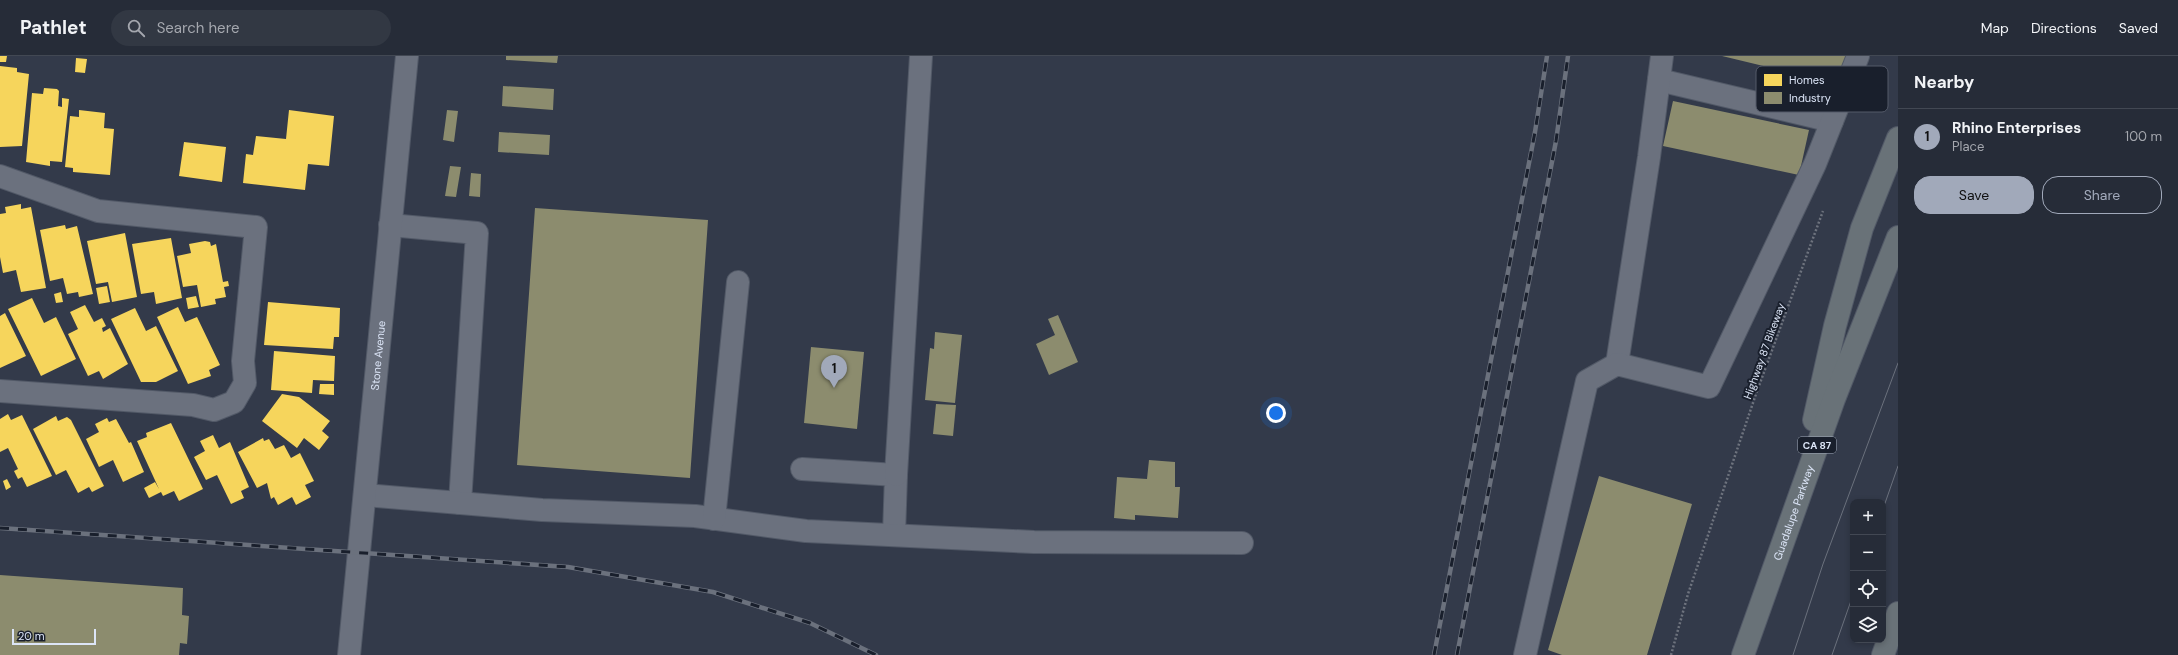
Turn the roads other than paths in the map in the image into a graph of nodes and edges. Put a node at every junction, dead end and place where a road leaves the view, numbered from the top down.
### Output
1 (407, 56) edge
2 (921, 56) edge
3 (1662, 56) edge
4 (1858, 56) edge
5 (1854, 66) edge
6 (1659, 80) junction
7 (1756, 103) edge
8 (1794, 112) edge
9 (1836, 112) edge
10 (1832, 121) junction
11 (1898, 138) edge
12 (0, 176) edge
13 (390, 225) junction
14 (1898, 237) edge
15 (738, 282) dead end
16 (1617, 364) junction
17 (0, 391) edge
18 (802, 469) dead end
19 (896, 475) junction
20 (365, 495) junction
21 (460, 503) junction
22 (1794, 509) junction
23 (714, 519) junction
24 (894, 536) junction
25 (1242, 543) dead end
26 (1898, 614) edge
27 (349, 655) edge
28 (1526, 655) edge
29 (1743, 655) edge
30 (1883, 655) edge

1 - 13 street, Stone Avenue
2 - 19 street
3 - 6 street
4 - 5 street
6 - 7 street
6 - 16 street
8 - 10 street
9 - 10 street
10 - 16 street
11 - 22 highway
12 - 17 street
13 - 20 street, Stone Avenue
13 - 21 street
14 - 22 highway, Guadalupe Parkway / CA 87
15 - 23 street
16 - 28 street
18 - 19 street
19 - 24 street
20 - 21 street
20 - 27 street, Stone Avenue
21 - 23 street
22 - 29 highway, Guadalupe Parkway / CA 87
23 - 24 street
24 - 25 street
26 - 30 highway

